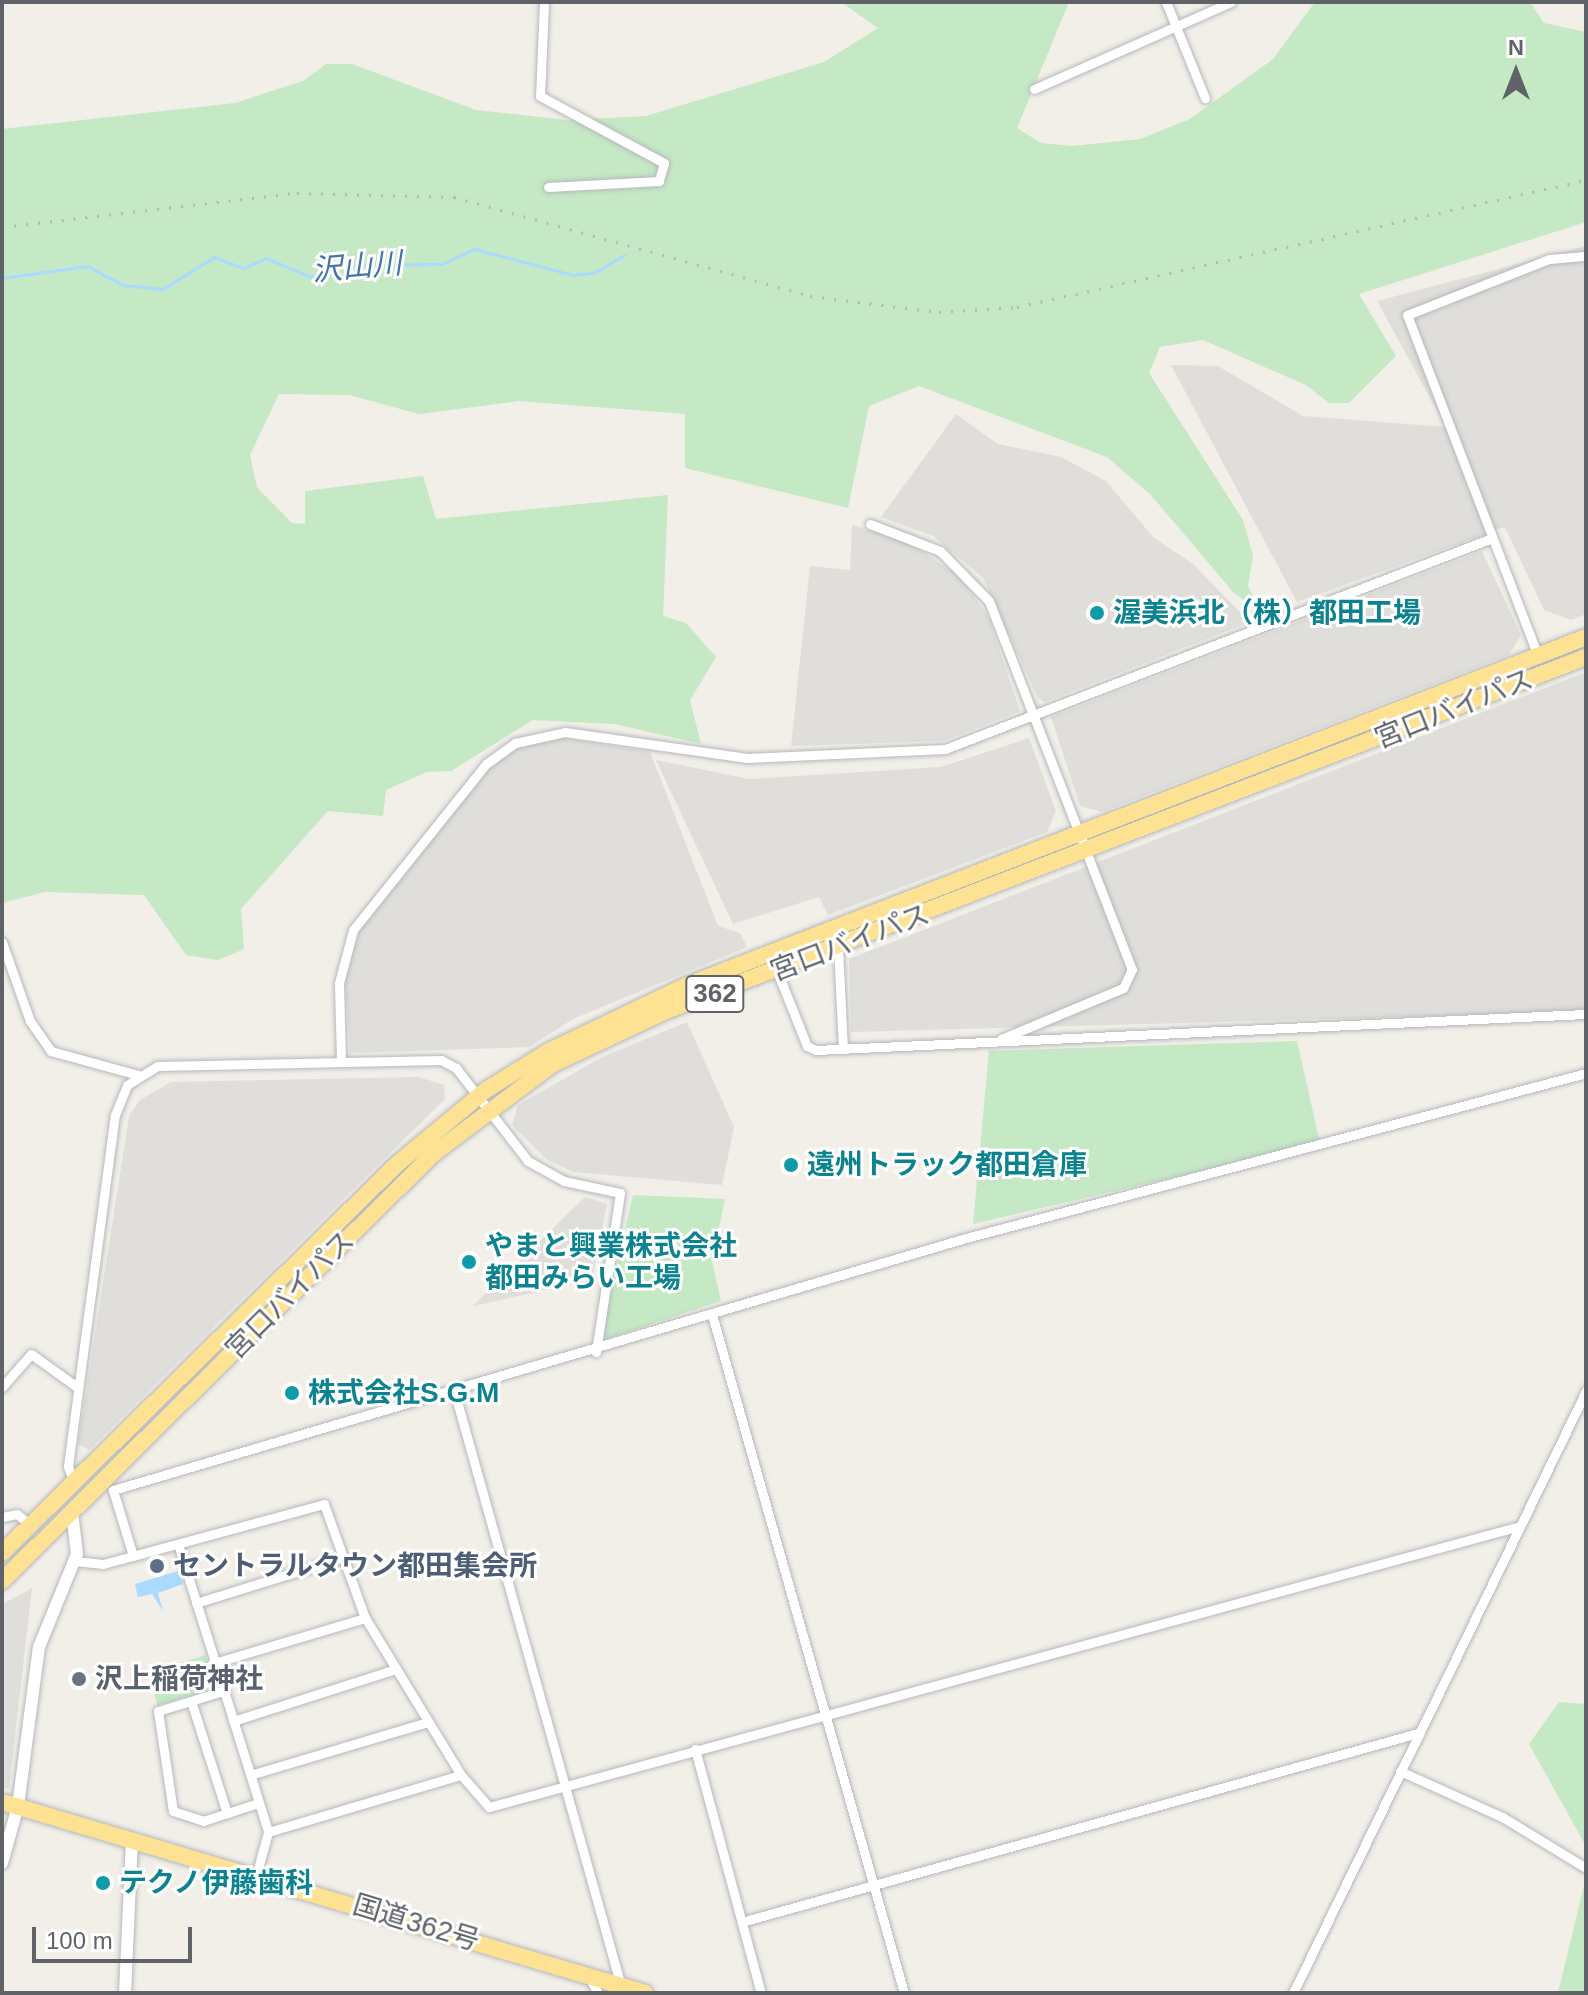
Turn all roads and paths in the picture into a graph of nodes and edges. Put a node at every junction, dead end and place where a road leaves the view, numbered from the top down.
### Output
1 (544, 2) edge
2 (1166, 2) edge
3 (1231, 2) edge
4 (1175, 26) junction
5 (1034, 89) dead end
6 (1205, 98) dead end
7 (548, 187) dead end
8 (1586, 256) edge
9 (870, 524) dead end
10 (1492, 538) junction
11 (1586, 637) edge
12 (1538, 656) junction
13 (1586, 657) edge
14 (1036, 714) junction
15 (1079, 833) junction
16 (1087, 851) junction
17 (2, 942) edge
18 (838, 947) junction
19 (777, 971) junction
20 (1586, 1014) edge
21 (989, 1044) junction
22 (843, 1048) junction
23 (341, 1060) junction
24 (1586, 1073) edge
25 (138, 1075) junction
26 (485, 1102) junction
27 (713, 1318) junction
28 (596, 1352) junction
29 (2, 1387) edge
30 (77, 1387) junction
31 (1586, 1391) edge
32 (455, 1394) junction
33 (73, 1480) junction
34 (72, 1512) junction
35 (2, 1517) edge
36 (30, 1525) junction
37 (1520, 1526) junction
38 (178, 1544) junction
39 (2, 1553) edge
40 (133, 1556) junction
41 (344, 1557) junction
42 (75, 1561) junction
43 (2, 1581) edge
44 (196, 1603) junction
45 (365, 1618) junction
46 (214, 1663) junction
47 (396, 1669) junction
48 (223, 1691) junction
49 (191, 1701) junction
50 (823, 1717) junction
51 (233, 1721) junction
52 (428, 1722) junction
53 (1418, 1733) junction
54 (695, 1749) junction
55 (1400, 1771) junction
56 (250, 1775) junction
57 (461, 1775) junction
58 (566, 1785) junction
59 (258, 1803) junction
60 (10, 1804) edge
61 (227, 1813) junction
62 (268, 1832) junction
63 (132, 1839) junction
64 (2, 1863) edge
65 (1586, 1868) edge
66 (256, 1876) junction
67 (869, 1887) junction
68 (745, 1921) junction
69 (1299, 1948) dead end
70 (1310, 1957) junction
71 (588, 1974) junction
72 (621, 1986) junction
73 (125, 1993) edge
74 (598, 1993) edge
75 (645, 1993) edge
76 (761, 1993) edge
77 (904, 1993) edge
78 (1293, 1993) edge

1 - 7 street
2 - 4 street
3 - 4 street
4 - 5 street
4 - 6 street
8 - 10 street
9 - 14 street
10 - 12 street
10 - 14 street
11 - 12 highway, 宮口バイパス / 362
12 - 15 highway, 宮口バイパス / 362
13 - 16 highway, 宮口バイパス / 362
14 - 15 street
14 - 23 street
15 - 16 street
15 - 26 highway, 宮口バイパス / 362
16 - 18 highway, 宮口バイパス / 362
16 - 21 street
17 - 25 street
18 - 19 highway, 宮口バイパス / 362
18 - 22 street
19 - 22 street
19 - 26 highway, 宮口バイパス / 362
20 - 21 street
21 - 22 street
23 - 25 street
23 - 26 street
24 - 27 street
25 - 30 street
26 - 28 street
26 - 33 highway, 宮口バイパス / 362
26 - 34 highway, 宮口バイパス / 362
27 - 28 street
27 - 50 street
28 - 32 street
29 - 30 street
30 - 33 street
31 - 37 street
32 - 40 street
32 - 58 street
33 - 36 highway, 宮口バイパス / 362
34 - 42 street
34 - 43 highway, 宮口バイパス / 362
35 - 36 street
36 - 39 highway, 宮口バイパス / 362
37 - 50 street
37 - 53 street
38 - 40 street
38 - 41 street
38 - 44 street
40 - 42 street
41 - 44 street
41 - 45 street
42 - 60 street
44 - 46 street
45 - 46 street
45 - 47 street
46 - 48 street
47 - 51 street
47 - 52 street
48 - 49 street
48 - 51 street
49 - 61 street
49 - 61 street
50 - 54 street
50 - 67 street
51 - 56 street
52 - 56 street
52 - 57 street
53 - 55 street
53 - 67 street
54 - 58 street
54 - 68 street
55 - 65 street
55 - 70 street
56 - 59 street
57 - 58 street
57 - 62 street
58 - 72 street
59 - 61 street
59 - 62 street
60 - 63 highway, 国道362号
60 - 64 street
62 - 66 street
63 - 66 highway, 国道362号
63 - 73 street
66 - 71 highway, 国道362号
67 - 68 street
67 - 77 street
68 - 76 street
69 - 70 street
70 - 78 street
71 - 72 highway, 国道362号
71 - 74 street
72 - 75 highway, 国道362号

